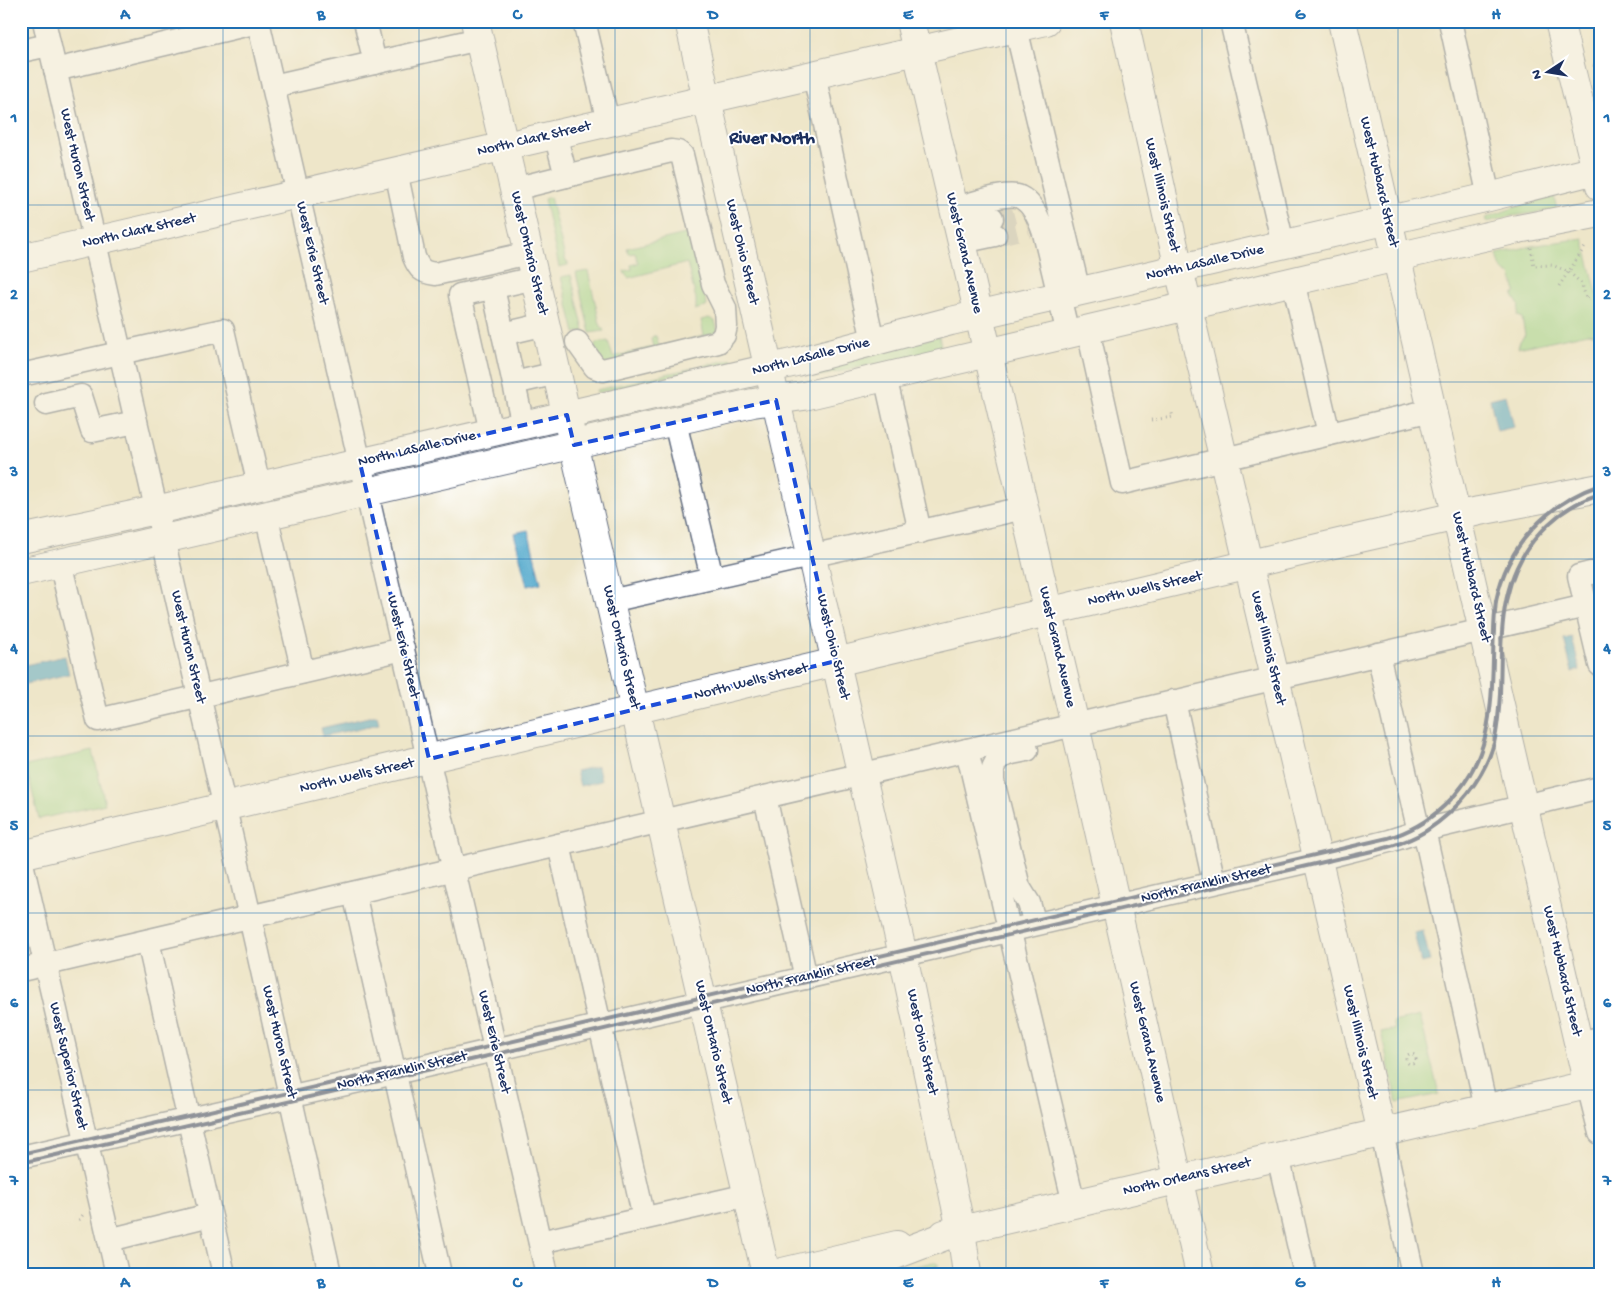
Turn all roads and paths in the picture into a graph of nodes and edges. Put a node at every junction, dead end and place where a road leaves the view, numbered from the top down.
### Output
1 (44, 21) edge
2 (365, 21) edge
3 (584, 21) edge
4 (689, 21) edge
5 (910, 21) edge
6 (1046, 21) edge
7 (1124, 21) edge
8 (1231, 21) edge
9 (1342, 21) edge
10 (1450, 21) edge
11 (1559, 21) edge
12 (258, 22) edge
13 (1016, 28) junction
14 (477, 30) edge
15 (49, 45) junction
16 (21, 51) edge
17 (917, 51) junction
18 (375, 63) junction
19 (1593, 65) dead end
20 (1600, 67) edge
21 (55, 70) junction
22 (814, 75) junction
23 (273, 86) junction
24 (707, 99) junction
25 (608, 122) junction
26 (555, 134) junction
27 (504, 146) junction
28 (396, 171) junction
29 (1598, 175) edge
30 (566, 176) junction
31 (514, 189) junction
32 (298, 194) junction
33 (1489, 197) junction
34 (1600, 213) edge
35 (1388, 220) junction
36 (993, 222) tunnel mouth
37 (958, 225) junction
38 (94, 241) junction
39 (1283, 244) junction
40 (1531, 246) dead end
41 (1585, 247) dead end
42 (21, 258) edge
43 (1397, 258) junction
44 (532, 266) junction
45 (1179, 269) junction
46 (1569, 272) junction
47 (1293, 281) junction
48 (1559, 286) dead end
49 (493, 288) junction
50 (1069, 294) junction
51 (1598, 297) dead end
52 (1188, 306) junction
53 (979, 316) junction
54 (546, 324) junction
55 (1078, 332) junction
56 (503, 334) junction
57 (873, 341) junction
58 (577, 342) dead end
59 (120, 353) junction
60 (988, 353) junction
61 (769, 368) junction
62 (557, 373) junction
63 (21, 375) edge
64 (885, 376) junction
65 (514, 382) junction
66 (776, 400) junction
67 (46, 404) dead end
68 (1171, 410) dead end
69 (1432, 410) junction
70 (567, 415) junction
71 (1151, 420) dead end
72 (136, 422) junction
73 (675, 422) junction
74 (523, 425) junction
75 (491, 432) junction
76 (1329, 434) junction
77 (574, 444) junction
78 (1224, 459) junction
79 (360, 463) junction
80 (259, 486) junction
81 (1600, 488) edge
82 (367, 492) junction
83 (1024, 508) junction
84 (156, 510) junction
85 (266, 515) junction
86 (1456, 516) junction
87 (920, 532) junction
88 (21, 539) edge
89 (163, 539) junction
90 (812, 556) junction
91 (60, 562) junction
92 (1248, 565) junction
93 (21, 572) edge
94 (1591, 573) dead end
95 (712, 578) junction
96 (610, 601) junction
97 (1586, 606) junction
98 (1048, 611) junction
99 (1483, 630) junction
100 (403, 649) junction
101 (1378, 654) junction
102 (836, 661) junction
103 (1600, 665) edge
104 (303, 672) junction
105 (1275, 678) junction
106 (200, 696) junction
107 (1174, 702) junction
108 (636, 710) junction
109 (1074, 725) junction
110 (967, 750) junction
111 (1030, 750) dead end
112 (429, 759) junction
113 (862, 774) junction
114 (1600, 788) edge
115 (764, 797) junction
116 (1524, 806) junction
117 (225, 807) junction
118 (662, 821) junction
119 (995, 828) junction
120 (1421, 831) junction
121 (559, 845) junction
122 (21, 855) edge
123 (21, 859) edge
124 (1318, 859) junction
125 (454, 869) junction
126 (1214, 882) junction
127 (354, 893) junction
128 (1116, 905) junction
129 (250, 917) junction
130 (1035, 924) junction
131 (1010, 930) junction
132 (148, 941) junction
133 (904, 955) junction
134 (45, 965) junction
135 (21, 970) edge
136 (806, 978) junction
137 (703, 1002) junction
138 (601, 1025) junction
139 (1589, 1040) edge
140 (496, 1049) junction
141 (395, 1073) junction
142 (1594, 1084) edge
143 (292, 1097) junction
144 (1486, 1108) junction
145 (188, 1119) junction
146 (1382, 1132) junction
147 (1600, 1132) edge
148 (86, 1143) junction
149 (1278, 1156) junction
150 (21, 1158) edge
151 (1178, 1179) junction
152 (748, 1195) junction
153 (1074, 1204) junction
154 (210, 1215) junction
155 (644, 1218) junction
156 (961, 1230) junction
157 (109, 1240) junction
158 (540, 1242) junction
159 (933, 1269) dead end
160 (116, 1274) edge
161 (224, 1274) edge
162 (330, 1274) edge
163 (440, 1274) edge
164 (547, 1274) edge
165 (766, 1274) edge
166 (774, 1274) edge
167 (845, 1274) edge
168 (934, 1274) edge
169 (967, 1274) edge
170 (1200, 1274) edge
171 (1305, 1274) edge
172 (1413, 1274) edge

1 - 15 street, West Huron Street
2 - 18 street
3 - 25 street
4 - 24 main road, West Ohio Street
5 - 17 main road, West Grand Avenue
6 - 13 main road, North Clark Street
7 - 45 main road, West Illinois Street
8 - 39 street
9 - 35 main road, West Hubbard Street
10 - 33 street
11 - 29 main road
12 - 21 street
12 - 23 street, West Erie Street
13 - 17 main road, North Clark Street
13 - 50 street
14 - 18 street
14 - 27 main road, West Ontario Street
15 - 16 street
15 - 21 street, West Huron Street
17 - 22 main road, North Clark Street
17 - 37 main road, West Grand Avenue
18 - 23 street
19 - 20 path
21 - 38 street, West Huron Street
22 - 24 main road, North Clark Street
22 - 57 street
23 - 32 street, West Erie Street
24 - 25 main road, North Clark Street
24 - 61 main road, West Ohio Street
25 - 26 main road, North Clark Street
26 - 27 main road, North Clark Street
26 - 30 street
27 - 28 main road, North Clark Street
27 - 31 main road, West Ontario Street
28 - 32 main road, North Clark Street
28 - 44 street
29 - 33 main road, North LaSalle Drive
30 - 31 street
30 - 58 street
31 - 44 main road, West Ontario Street
32 - 38 main road, North Clark Street
32 - 79 street, West Erie Street
33 - 35 main road, North LaSalle Drive
34 - 43 main road, North LaSalle Drive
35 - 39 main road, North LaSalle Drive
35 - 43 main road, West Hubbard Street
36 - 37 street
37 - 50 street
37 - 53 main road, West Grand Avenue
38 - 42 main road, North Clark Street
38 - 59 street, West Huron Street
39 - 45 main road, North LaSalle Drive
40 - 46 path
41 - 46 path
43 - 47 main road, North LaSalle Drive
43 - 69 main road, West Hubbard Street
44 - 49 street
44 - 54 main road, West Ontario Street
45 - 50 main road, North LaSalle Drive
45 - 52 main road, West Illinois Street
46 - 48 path
46 - 51 path
47 - 52 main road, North LaSalle Drive
47 - 76 street
49 - 56 street
49 - 75 street
50 - 53 main road, North LaSalle Drive
50 - 55 street
52 - 55 main road, North LaSalle Drive
52 - 78 main road, West Illinois Street
53 - 57 main road, North LaSalle Drive
53 - 60 main road, West Grand Avenue
54 - 56 street
54 - 62 main road, West Ontario Street
55 - 60 main road, North LaSalle Drive
55 - 78 street
56 - 65 street
57 - 61 main road, North LaSalle Drive
59 - 63 street
59 - 72 street, West Huron Street
59 - 80 street
60 - 64 main road, North LaSalle Drive
60 - 83 main road, West Grand Avenue
61 - 66 main road, West Ohio Street
61 - 70 main road, North LaSalle Drive
62 - 65 street
62 - 70 main road, West Ontario Street
64 - 66 main road, North LaSalle Drive
64 - 87 street
65 - 74 street
66 - 73 main road, North LaSalle Drive
66 - 90 main road, West Ohio Street
67 - 72 street
68 - 71 path
69 - 76 street
69 - 86 main road, West Hubbard Street
70 - 74 main road, North LaSalle Drive
70 - 77 main road, West Ontario Street
72 - 84 street, West Huron Street
73 - 77 main road, North LaSalle Drive
73 - 95 street
74 - 75 main road, North LaSalle Drive
75 - 79 main road, North LaSalle Drive
76 - 78 street
77 - 82 main road, North LaSalle Drive
77 - 96 main road, West Ontario Street
78 - 92 main road, West Illinois Street
79 - 80 main road, North LaSalle Drive
79 - 82 street, West Erie Street
80 - 84 main road, North LaSalle Drive
81 - 86 main road, North Wells Street
82 - 85 main road, North LaSalle Drive
82 - 100 street, West Erie Street
83 - 87 street
83 - 98 main road, West Grand Avenue
84 - 88 main road, North LaSalle Drive
84 - 89 street, West Huron Street
85 - 89 main road, North LaSalle Drive
85 - 104 street
86 - 92 main road, North Wells Street
86 - 99 main road, West Hubbard Street
87 - 90 street
89 - 91 main road, North LaSalle Drive
89 - 106 street, West Huron Street
90 - 95 street
90 - 102 main road, West Ohio Street
91 - 93 main road, North LaSalle Drive
91 - 106 street
92 - 98 main road, North Wells Street
92 - 105 main road, West Illinois Street
94 - 97 street
95 - 96 street
96 - 108 main road, West Ontario Street
97 - 99 street
97 - 103 street
98 - 102 main road, North Wells Street
98 - 109 main road, West Grand Avenue
99 - 101 street
99 - 116 main road, West Hubbard Street
100 - 104 street
100 - 112 street, West Erie Street
101 - 105 street
101 - 120 street
102 - 108 main road, North Wells Street
102 - 113 main road, West Ohio Street
104 - 106 street
105 - 107 street
105 - 124 main road, West Illinois Street
106 - 117 street, West Huron Street
107 - 109 street
107 - 126 street
108 - 112 main road, North Wells Street
108 - 118 main road, West Ontario Street
109 - 110 street
109 - 128 main road, West Grand Avenue
110 - 113 street
110 - 119 street
111 - 119 street
112 - 117 main road, North Wells Street
112 - 125 street, West Erie Street
113 - 115 street
113 - 133 main road, West Ohio Street
114 - 116 street, North Franklin Street
115 - 118 street
115 - 136 street
116 - 120 street, North Franklin Street
116 - 139 main road, West Hubbard Street
117 - 122 main road, North Wells Street
117 - 129 street, West Huron Street
118 - 121 street
118 - 137 main road, West Ontario Street
119 - 130 street
119 - 131 street
120 - 124 street, North Franklin Street
120 - 144 street
121 - 125 street
121 - 138 street
123 - 134 street, West Superior Street
124 - 126 street, North Franklin Street
124 - 146 main road, West Illinois Street
125 - 127 street
125 - 140 street, West Erie Street
126 - 128 street, North Franklin Street
127 - 129 street
127 - 141 street
128 - 130 street, North Franklin Street
128 - 151 main road, West Grand Avenue
129 - 132 street
129 - 143 street, West Huron Street
130 - 131 street, North Franklin Street
131 - 133 street, North Franklin Street
131 - 153 street
132 - 134 street
132 - 145 street
133 - 136 street, North Franklin Street
133 - 156 main road, West Ohio Street
134 - 135 street
134 - 148 street, West Superior Street
136 - 137 street, North Franklin Street
137 - 138 street, North Franklin Street
137 - 152 main road, West Ontario Street
138 - 140 street, North Franklin Street
138 - 155 street
139 - 142 main road, West Hubbard Street
140 - 141 street, North Franklin Street
140 - 158 street, West Erie Street
141 - 143 street, North Franklin Street
141 - 163 street
142 - 144 main road, North Orleans Street
142 - 147 street, West Hubbard Street
143 - 145 street, North Franklin Street
143 - 162 street, West Huron Street
144 - 146 main road, North Orleans Street
145 - 148 street, North Franklin Street
145 - 154 street
146 - 149 main road, North Orleans Street
146 - 172 street, West Illinois Street
148 - 150 street, North Franklin Street
148 - 157 street, West Superior Street
149 - 151 main road, North Orleans Street
149 - 171 street
151 - 153 main road, North Orleans Street
151 - 170 main road, West Grand Avenue
152 - 155 street
152 - 165 main road, West Ontario Street
153 - 156 main road, North Orleans Street
154 - 157 street
154 - 161 street
155 - 158 street
156 - 166 main road, North Orleans Street
156 - 167 main road
156 - 169 main road, West Ohio Street
157 - 160 street, West Superior Street
158 - 164 street, West Erie Street
159 - 168 path

